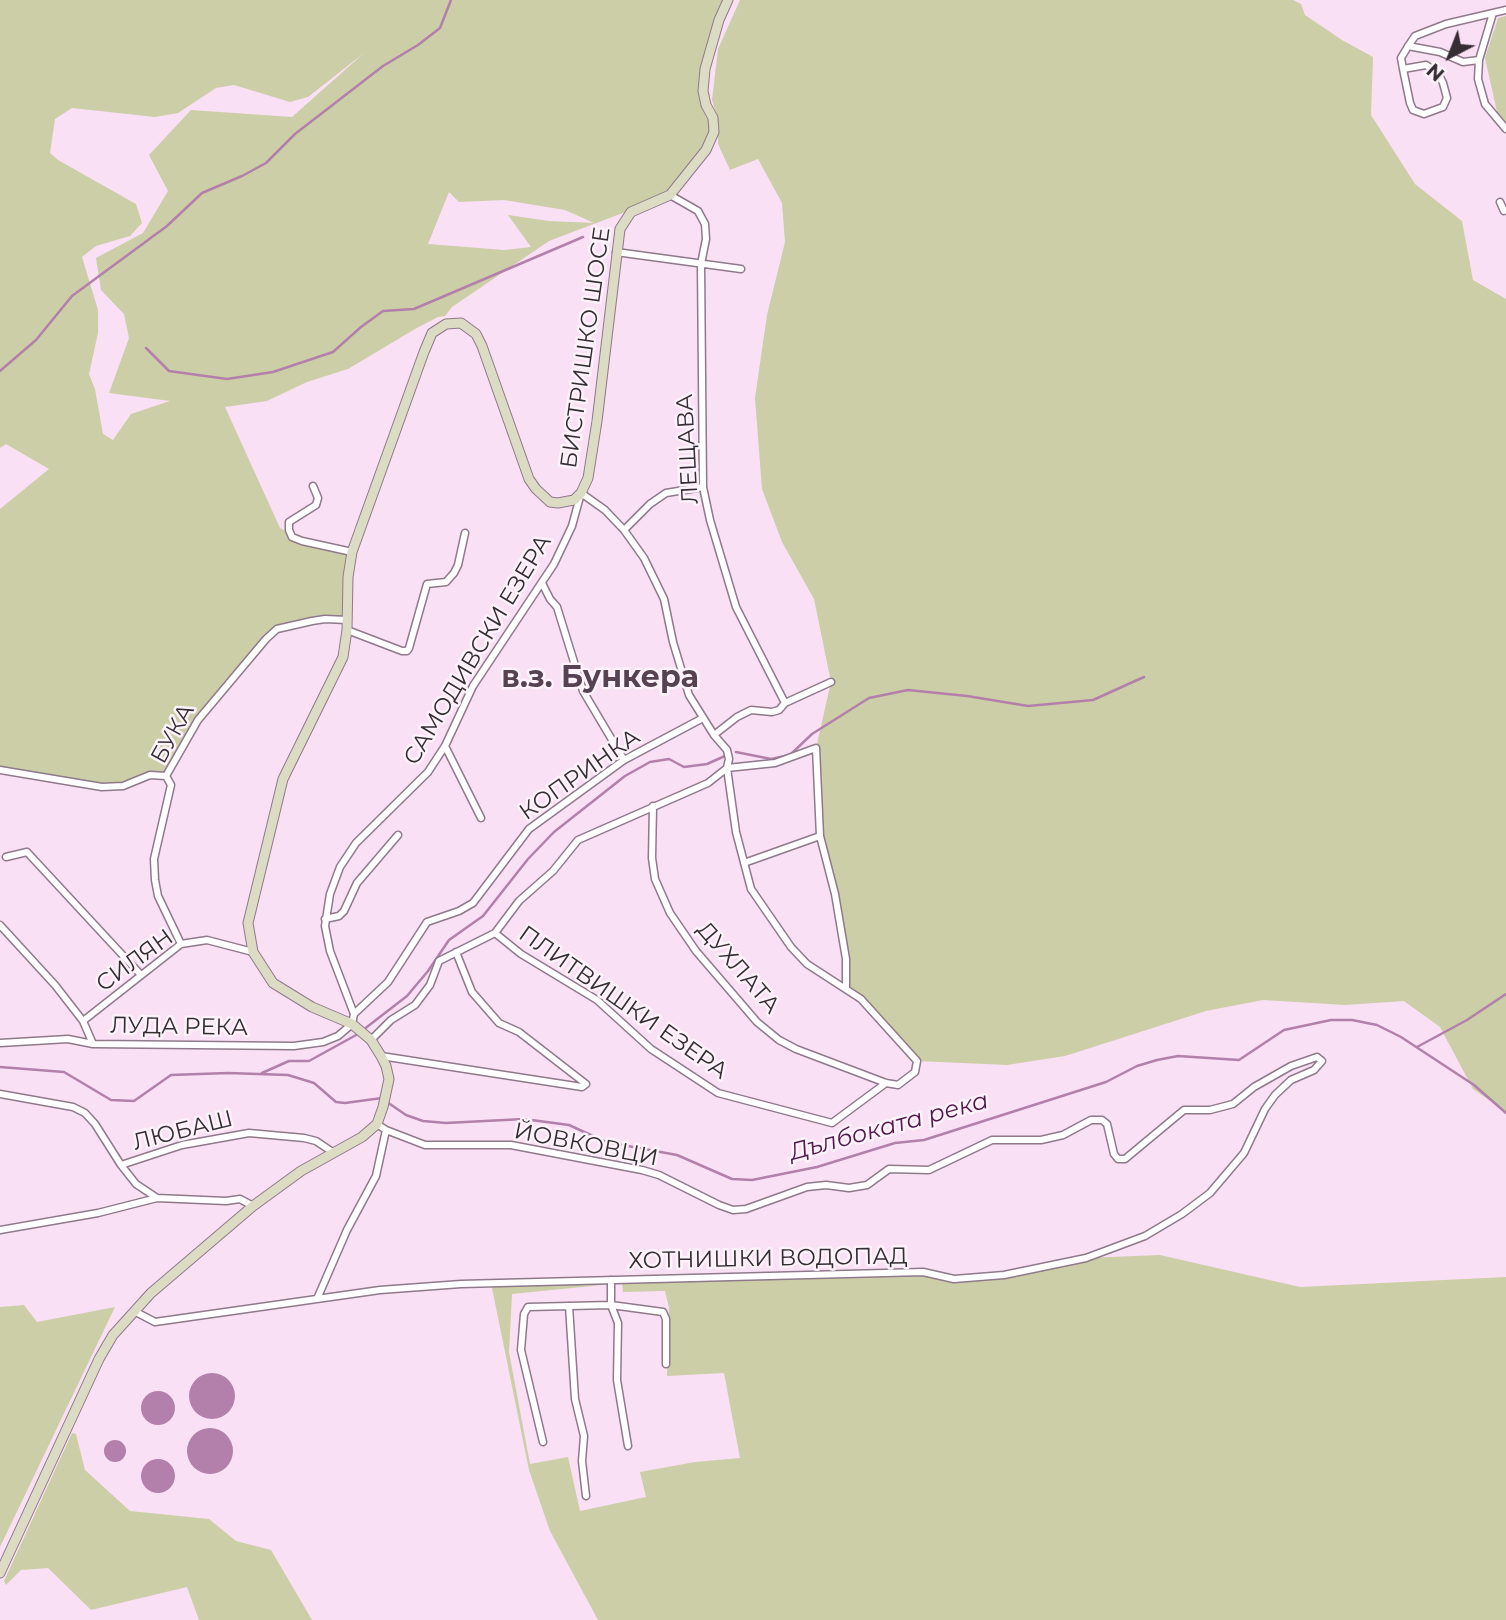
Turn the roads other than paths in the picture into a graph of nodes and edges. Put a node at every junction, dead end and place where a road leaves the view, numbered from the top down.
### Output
1 (728, 0) edge
2 (1506, 10) edge
3 (1493, 13) junction
4 (1408, 46) junction
5 (1479, 60) junction
6 (1403, 69) junction
7 (1506, 129) edge
8 (670, 195) junction
9 (1500, 202) dead end
10 (1506, 210) edge
11 (616, 252) junction
12 (701, 264) junction
13 (741, 269) dead end
14 (313, 486) dead end
15 (703, 487) junction
16 (581, 493) junction
17 (624, 530) junction
18 (465, 533) dead end
19 (352, 552) junction
20 (542, 583) junction
21 (347, 625) junction
22 (831, 682) dead end
23 (785, 703) junction
24 (703, 718) junction
25 (714, 736) junction
26 (445, 746) junction
27 (624, 760) junction
28 (727, 768) junction
29 (0, 770) edge
30 (166, 776) junction
31 (653, 806) junction
32 (481, 818) dead end
33 (398, 835) dead end
34 (820, 836) junction
35 (6, 857) dead end
36 (744, 863) junction
37 (325, 919) junction
38 (0, 925) edge
39 (495, 933) junction
40 (181, 944) junction
41 (253, 952) junction
42 (456, 952) junction
43 (141, 975) junction
44 (846, 988) junction
45 (353, 1019) junction
46 (83, 1021) junction
47 (371, 1040) junction
48 (0, 1043) edge
49 (93, 1044) junction
50 (381, 1056) junction
51 (1322, 1061) joint
52 (886, 1083) junction
53 (0, 1094) edge
54 (382, 1127) junction
55 (335, 1153) junction
56 (121, 1165) junction
57 (157, 1198) junction
58 (253, 1206) junction
59 (0, 1230) edge
60 (611, 1280) junction
61 (317, 1299) junction
62 (611, 1305) junction
63 (569, 1306) junction
64 (134, 1311) junction
65 (666, 1364) dead end
66 (542, 1442) dead end
67 (628, 1446) dead end
68 (586, 1496) dead end
69 (0, 1573) edge

1 - 8 street, БИСТРИШКО ШОСЕ
2 - 3 street
3 - 4 street
3 - 5 street
4 - 5 street
4 - 6 street
5 - 7 street
6 - 6 street
8 - 11 street, БИСТРИШКО ШОСЕ
8 - 12 street, ЛЕЩАВА
9 - 10 street
11 - 12 street
11 - 16 street, БИСТРИШКО ШОСЕ
12 - 13 street
12 - 15 street, ЛЕЩАВА
14 - 19 street
15 - 17 street
15 - 23 street, ЛЕЩАВА
16 - 17 street
16 - 19 street, БИСТРИШКО ШОСЕ
16 - 20 street, САМОДИВСКИ ЕЗЕРА
17 - 24 street
18 - 21 street
19 - 21 street, БИСТРИШКО ШОСЕ
20 - 26 street, САМОДИВСКИ ЕЗЕРА
20 - 27 street
21 - 30 street, БУКА
21 - 41 street, БИСТРИШКО ШОСЕ
22 - 23 street
23 - 25 street
24 - 25 street
24 - 27 street, КОПРИНКА
25 - 28 street
26 - 32 street
26 - 37 street, САМОДИВСКИ ЕЗЕРА
27 - 45 street, КОПРИНКА
28 - 31 street
28 - 34 street
28 - 36 street
29 - 30 street
30 - 40 street, БУКА
31 - 39 street
31 - 52 street, ДУХЛАТА
33 - 37 street
34 - 36 street
34 - 44 street
35 - 43 street
36 - 44 street
37 - 45 street, САМОДИВСКИ ЕЗЕРА
38 - 46 street
39 - 42 street
39 - 52 street, ПЛИТВИШКИ ЕЗЕРА
40 - 41 street, СИЛЯН
40 - 43 street, СИЛЯН
41 - 45 street, БИСТРИШКО ШОСЕ
42 - 47 street
42 - 50 street
43 - 46 street, СИЛЯН
44 - 52 street
45 - 47 street, БИСТРИШКО ШОСЕ
45 - 49 street, ЛУДА РЕКА
46 - 49 street
47 - 50 street, БИСТРИШКО ШОСЕ
48 - 49 street, ЛУДА РЕКА
50 - 54 street, БИСТРИШКО ШОСЕ
51 - 54 street, ЙОВКОВЦИ
51 - 60 street, ХОТНИШКИ ВОДОПАД
53 - 56 street
54 - 55 street
54 - 61 street
55 - 56 street, ЛЮБАШ
55 - 58 street
56 - 57 street
57 - 58 street
57 - 59 street
58 - 64 street
60 - 61 street, ХОТНИШКИ ВОДОПАД
60 - 62 street
61 - 64 street, ХОТНИШКИ ВОДОПАД
62 - 63 street
62 - 65 street
62 - 67 street
63 - 66 street
63 - 68 street
64 - 69 street

